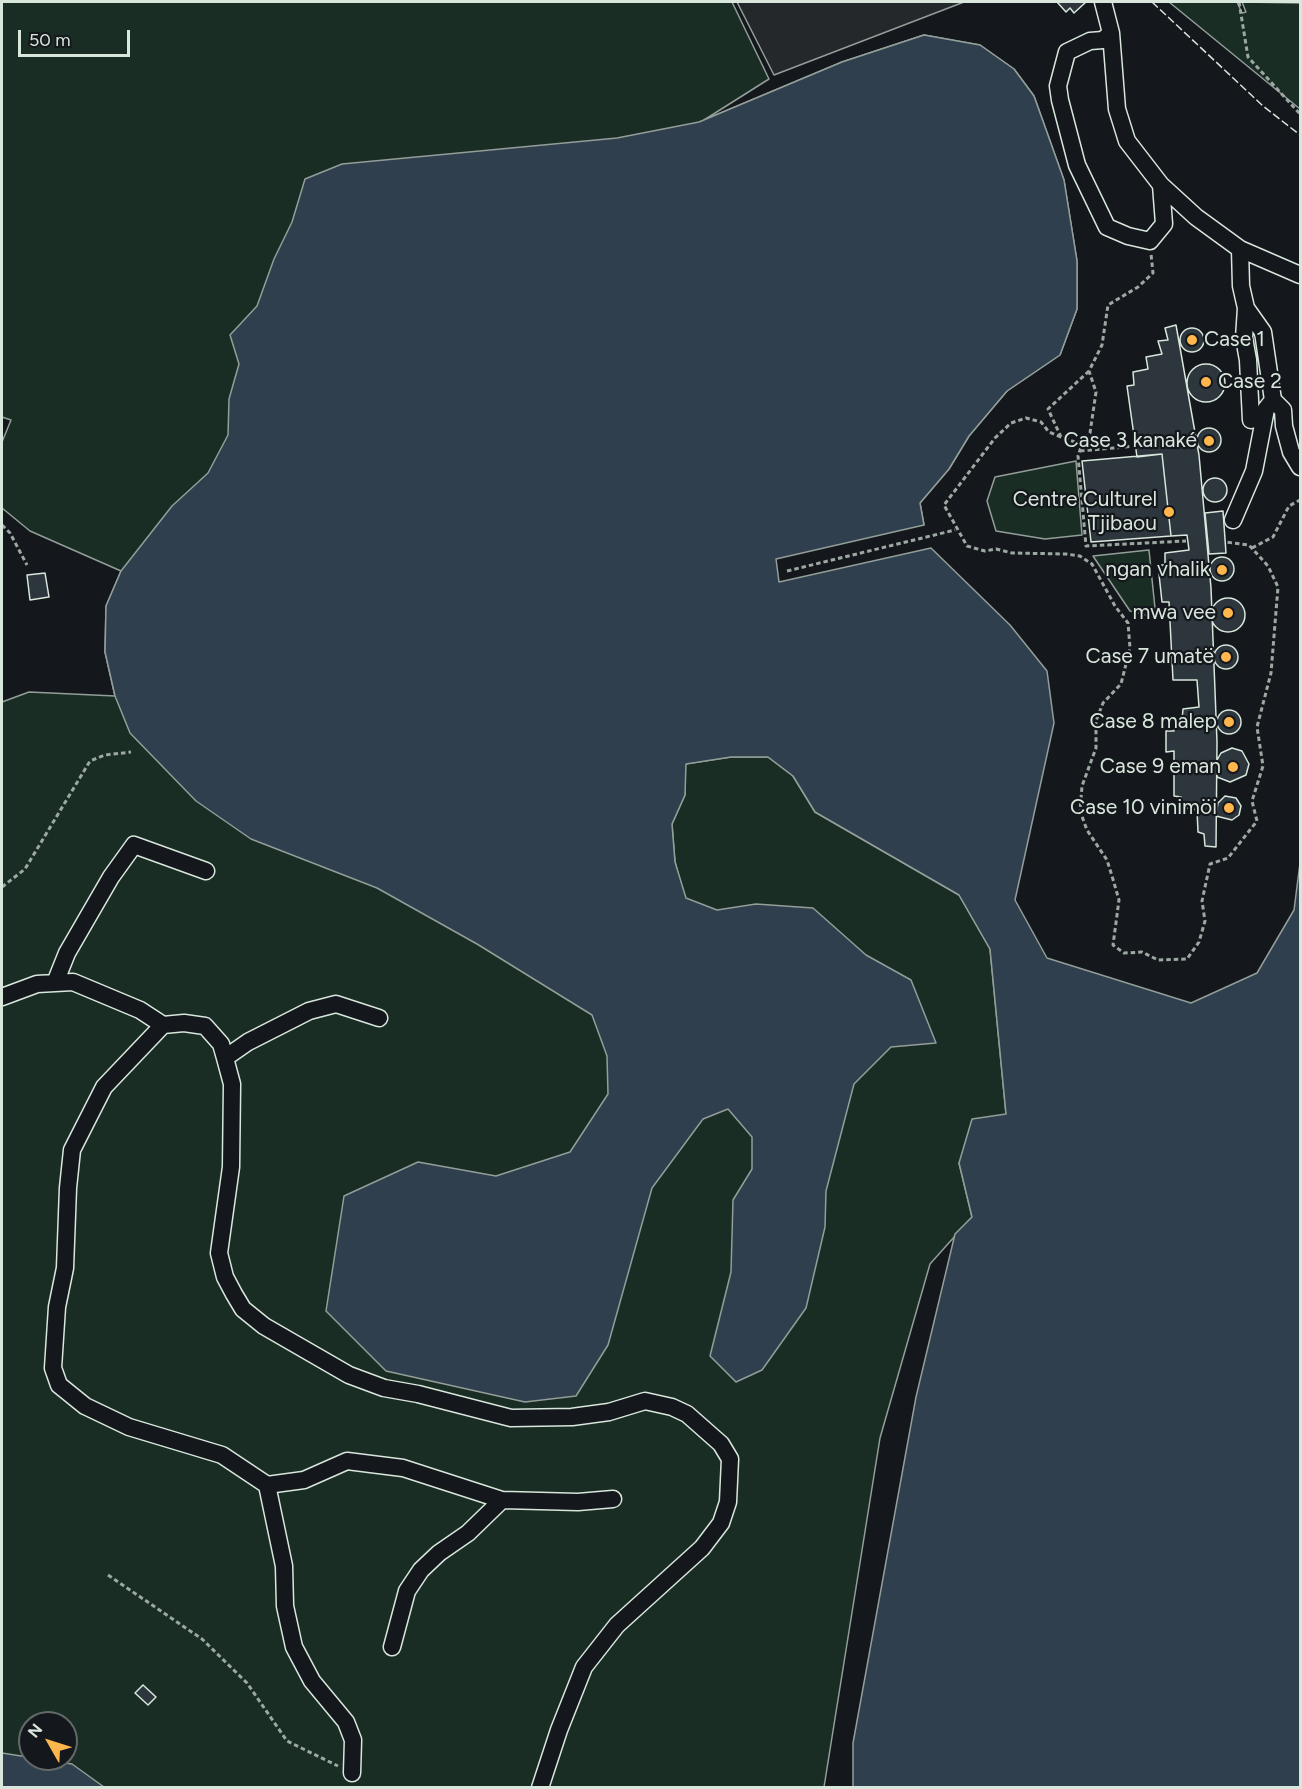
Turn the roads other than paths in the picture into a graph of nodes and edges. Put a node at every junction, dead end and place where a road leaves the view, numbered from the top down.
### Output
1 (1103, 2) edge
2 (1111, 33) junction
3 (1161, 185) junction
4 (1240, 249) junction
5 (1300, 275) edge
6 (1246, 308) junction
7 (1273, 400) junction
8 (1251, 420) dead end
9 (1300, 467) edge
10 (1233, 520) dead end
11 (206, 871) dead end
12 (55, 983) junction
13 (2, 997) edge
14 (379, 1018) dead end
15 (163, 1025) junction
16 (225, 1058) junction
17 (267, 1485) junction
18 (613, 1499) dead end
19 (502, 1500) junction
20 (392, 1647) dead end
21 (352, 1773) road end
22 (540, 1788) edge

1 - 2 lane
2 - 3 lane
2 - 3 lane
3 - 4 lane
4 - 5 lane
4 - 6 lane
6 - 7 lane
6 - 8 lane
7 - 9 lane
7 - 10 lane
11 - 12 lane
12 - 13 lane
12 - 15 lane
14 - 16 lane
15 - 16 lane
15 - 17 lane
16 - 22 lane
17 - 19 lane
17 - 21 lane
18 - 19 lane
19 - 20 lane

